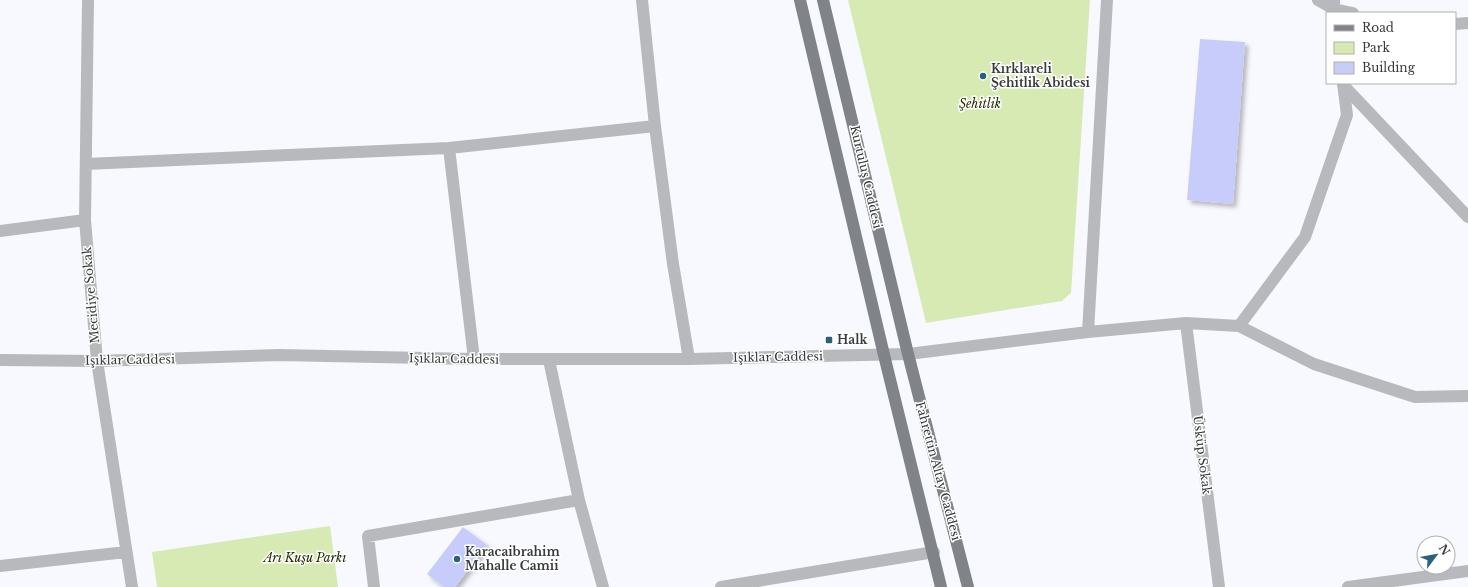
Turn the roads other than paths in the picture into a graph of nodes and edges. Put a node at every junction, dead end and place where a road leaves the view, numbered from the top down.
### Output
1 (88, 0) edge
2 (642, 0) edge
3 (800, 0) edge
4 (823, 0) edge
5 (1107, 0) edge
6 (1318, 0) edge
7 (1334, 7) edge
8 (1349, 12) edge
9 (1468, 23) edge
10 (1456, 24) edge
11 (1343, 84) edge
12 (655, 126) junction
13 (449, 148) junction
14 (86, 164) junction
15 (1468, 217) edge
16 (85, 220) junction
17 (0, 232) edge
18 (1186, 323) junction
19 (1239, 326) junction
20 (1088, 332) junction
21 (884, 354) junction
22 (908, 354) junction
23 (474, 359) junction
24 (689, 359) junction
25 (0, 360) edge
26 (549, 360) junction
27 (97, 361) junction
28 (1468, 396) edge
29 (579, 500) junction
30 (126, 552) junction
31 (934, 552) junction
32 (0, 566) edge
33 (1468, 571) edge
34 (132, 587) edge
35 (374, 587) edge
36 (604, 587) edge
37 (720, 587) edge
38 (941, 587) edge
39 (968, 587) edge
40 (1218, 587) edge
41 (1348, 587) edge

1 - 14 street, Mecidiye Sokak
2 - 12 street
3 - 21 main road, Kurtuluş Caddesi
4 - 22 main road, Kurtuluş Caddesi
5 - 20 street
6 - 7 street
7 - 8 street
9 - 10 street
11 - 15 street
11 - 19 street
12 - 13 street
12 - 24 street
13 - 14 street
13 - 23 street
14 - 16 street, Mecidiye Sokak
16 - 17 street
16 - 27 street, Mecidiye Sokak
18 - 19 street, Işıklar Caddesi
18 - 20 street, Işıklar Caddesi
18 - 40 street, Üsküp Sokak
19 - 28 street
20 - 22 street, Işıklar Caddesi
21 - 22 street, Işıklar Caddesi
21 - 24 street, Işıklar Caddesi
21 - 31 main road, Fahrettin Altay Caddesi
22 - 39 main road, Fahrettin Altay Caddesi
23 - 26 street, Işıklar Caddesi
23 - 27 street, Işıklar Caddesi
24 - 26 street, Işıklar Caddesi
25 - 27 street, Işıklar Caddesi
26 - 29 street
27 - 30 street, Mecidiye Sokak
29 - 35 street
29 - 36 street
30 - 32 street
30 - 34 street, Mecidiye Sokak
31 - 37 street
31 - 38 main road, Fahrettin Altay Caddesi
33 - 41 street

